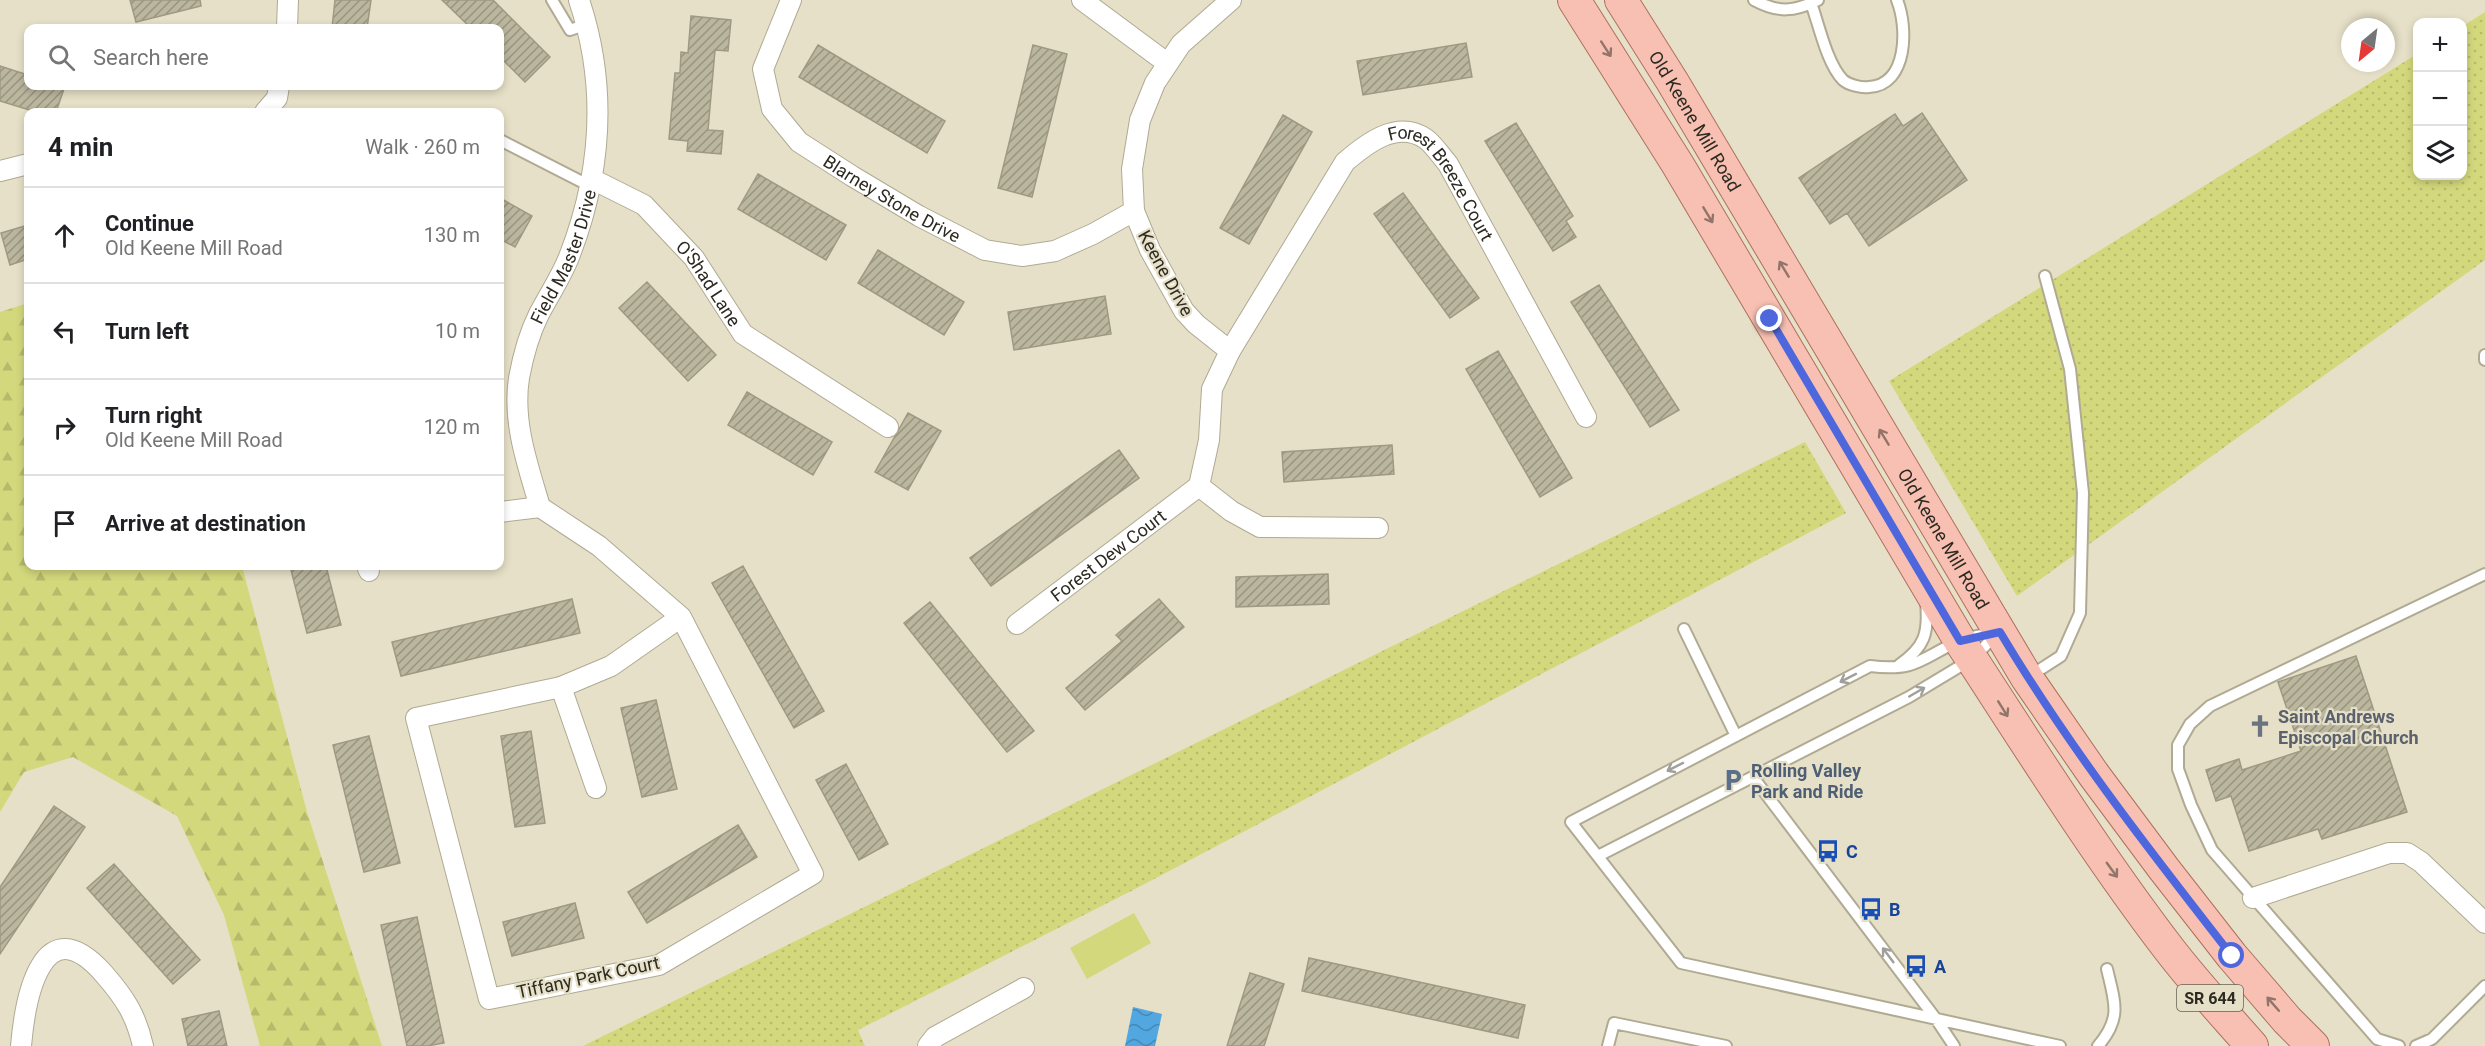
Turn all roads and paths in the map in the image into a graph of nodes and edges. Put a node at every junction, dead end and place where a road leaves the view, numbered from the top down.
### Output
1 (288, 0) edge
2 (552, 0) edge
3 (579, 0) edge
4 (791, 0) edge
5 (1082, 0) edge
6 (1231, 0) edge
7 (1574, 0) edge
8 (1621, 0) edge
9 (1754, 0) edge
10 (1897, 0) edge
11 (1815, 2) edge
12 (287, 24) edge
13 (587, 24) junction
14 (1167, 63) junction
15 (278, 90) edge
16 (268, 108) edge
17 (504, 142) edge
18 (24, 165) edge
19 (0, 171) edge
20 (591, 183) junction
21 (1134, 211) junction
22 (2045, 276) dead end
23 (1230, 351) junction
24 (1586, 417) dead end
25 (888, 427) dead end
26 (1199, 486) junction
27 (540, 507) junction
28 (504, 512) edge
29 (1378, 528) dead end
30 (1920, 573) junction
31 (2485, 574) edge
32 (681, 617) junction
33 (1017, 624) dead end
34 (1684, 629) dead end
35 (2000, 632) junction
36 (1966, 650) junction
37 (1893, 669) junction
38 (2027, 678) junction
39 (561, 687) junction
40 (1737, 736) junction
41 (1753, 777) junction
42 (596, 788) dead end
43 (1598, 856) junction
44 (2253, 898) junction
45 (2485, 923) edge
46 (2107, 969) dead end
47 (2485, 986) edge
48 (1024, 988) dead end
49 (1936, 1019) junction
50 (21, 1046) edge
51 (143, 1046) edge
52 (928, 1046) edge
53 (1608, 1046) edge
54 (1726, 1046) edge
55 (1954, 1046) edge
56 (2060, 1046) edge
57 (2098, 1046) edge
58 (2252, 1046) edge
59 (2313, 1046) edge
60 (2399, 1046) edge
61 (2416, 1046) edge

1 - 12 street
2 - 13 lane
3 - 13 street, Field Master Drive
4 - 21 street, Blarney Stone Drive
5 - 14 street
6 - 14 street, Keene Drive
7 -> 30 main road, Old Keene Mill Road / SR 644
35 -> 8 main road, Old Keene Mill Road / SR 644
9 - 11 lane
10 - 11 lane
13 - 20 street, Field Master Drive
14 - 21 street, Keene Drive
15 - 16 street
17 - 20 lane
18 - 19 street
20 - 25 street, O'Shad Lane
20 - 27 street, Field Master Drive
21 - 23 street, Keene Drive
22 - 38 lane
23 - 24 street, Forest Breeze Court
23 - 26 street
26 - 29 street
26 - 33 street, Forest Dew Court
27 - 28 street
27 - 32 street, Tiffany Park Court
30 - 36 main road, Old Keene Mill Road / SR 644
30 - 37 lane
31 - 44 lane
32 - 39 street, Tiffany Park Court
32 - 39 street, Tiffany Park Court
34 - 40 lane
35 - 36 lane
35 - 36 lane
35 - 38 main road, Old Keene Mill Road / SR 644
36 - 37 lane
41 -> 36 lane
36 -> 58 main road, Old Keene Mill Road / SR 644
37 -> 40 lane
59 -> 38 main road, Old Keene Mill Road / SR 644
39 - 42 street
40 -> 43 lane
41 - 43 lane
49 -> 41 lane
43 - 49 lane
44 - 45 street
44 - 60 lane
46 - 57 lane
47 - 61 lane
48 - 52 street
49 - 55 lane
49 - 56 lane
50 - 51 street
53 - 54 lane

